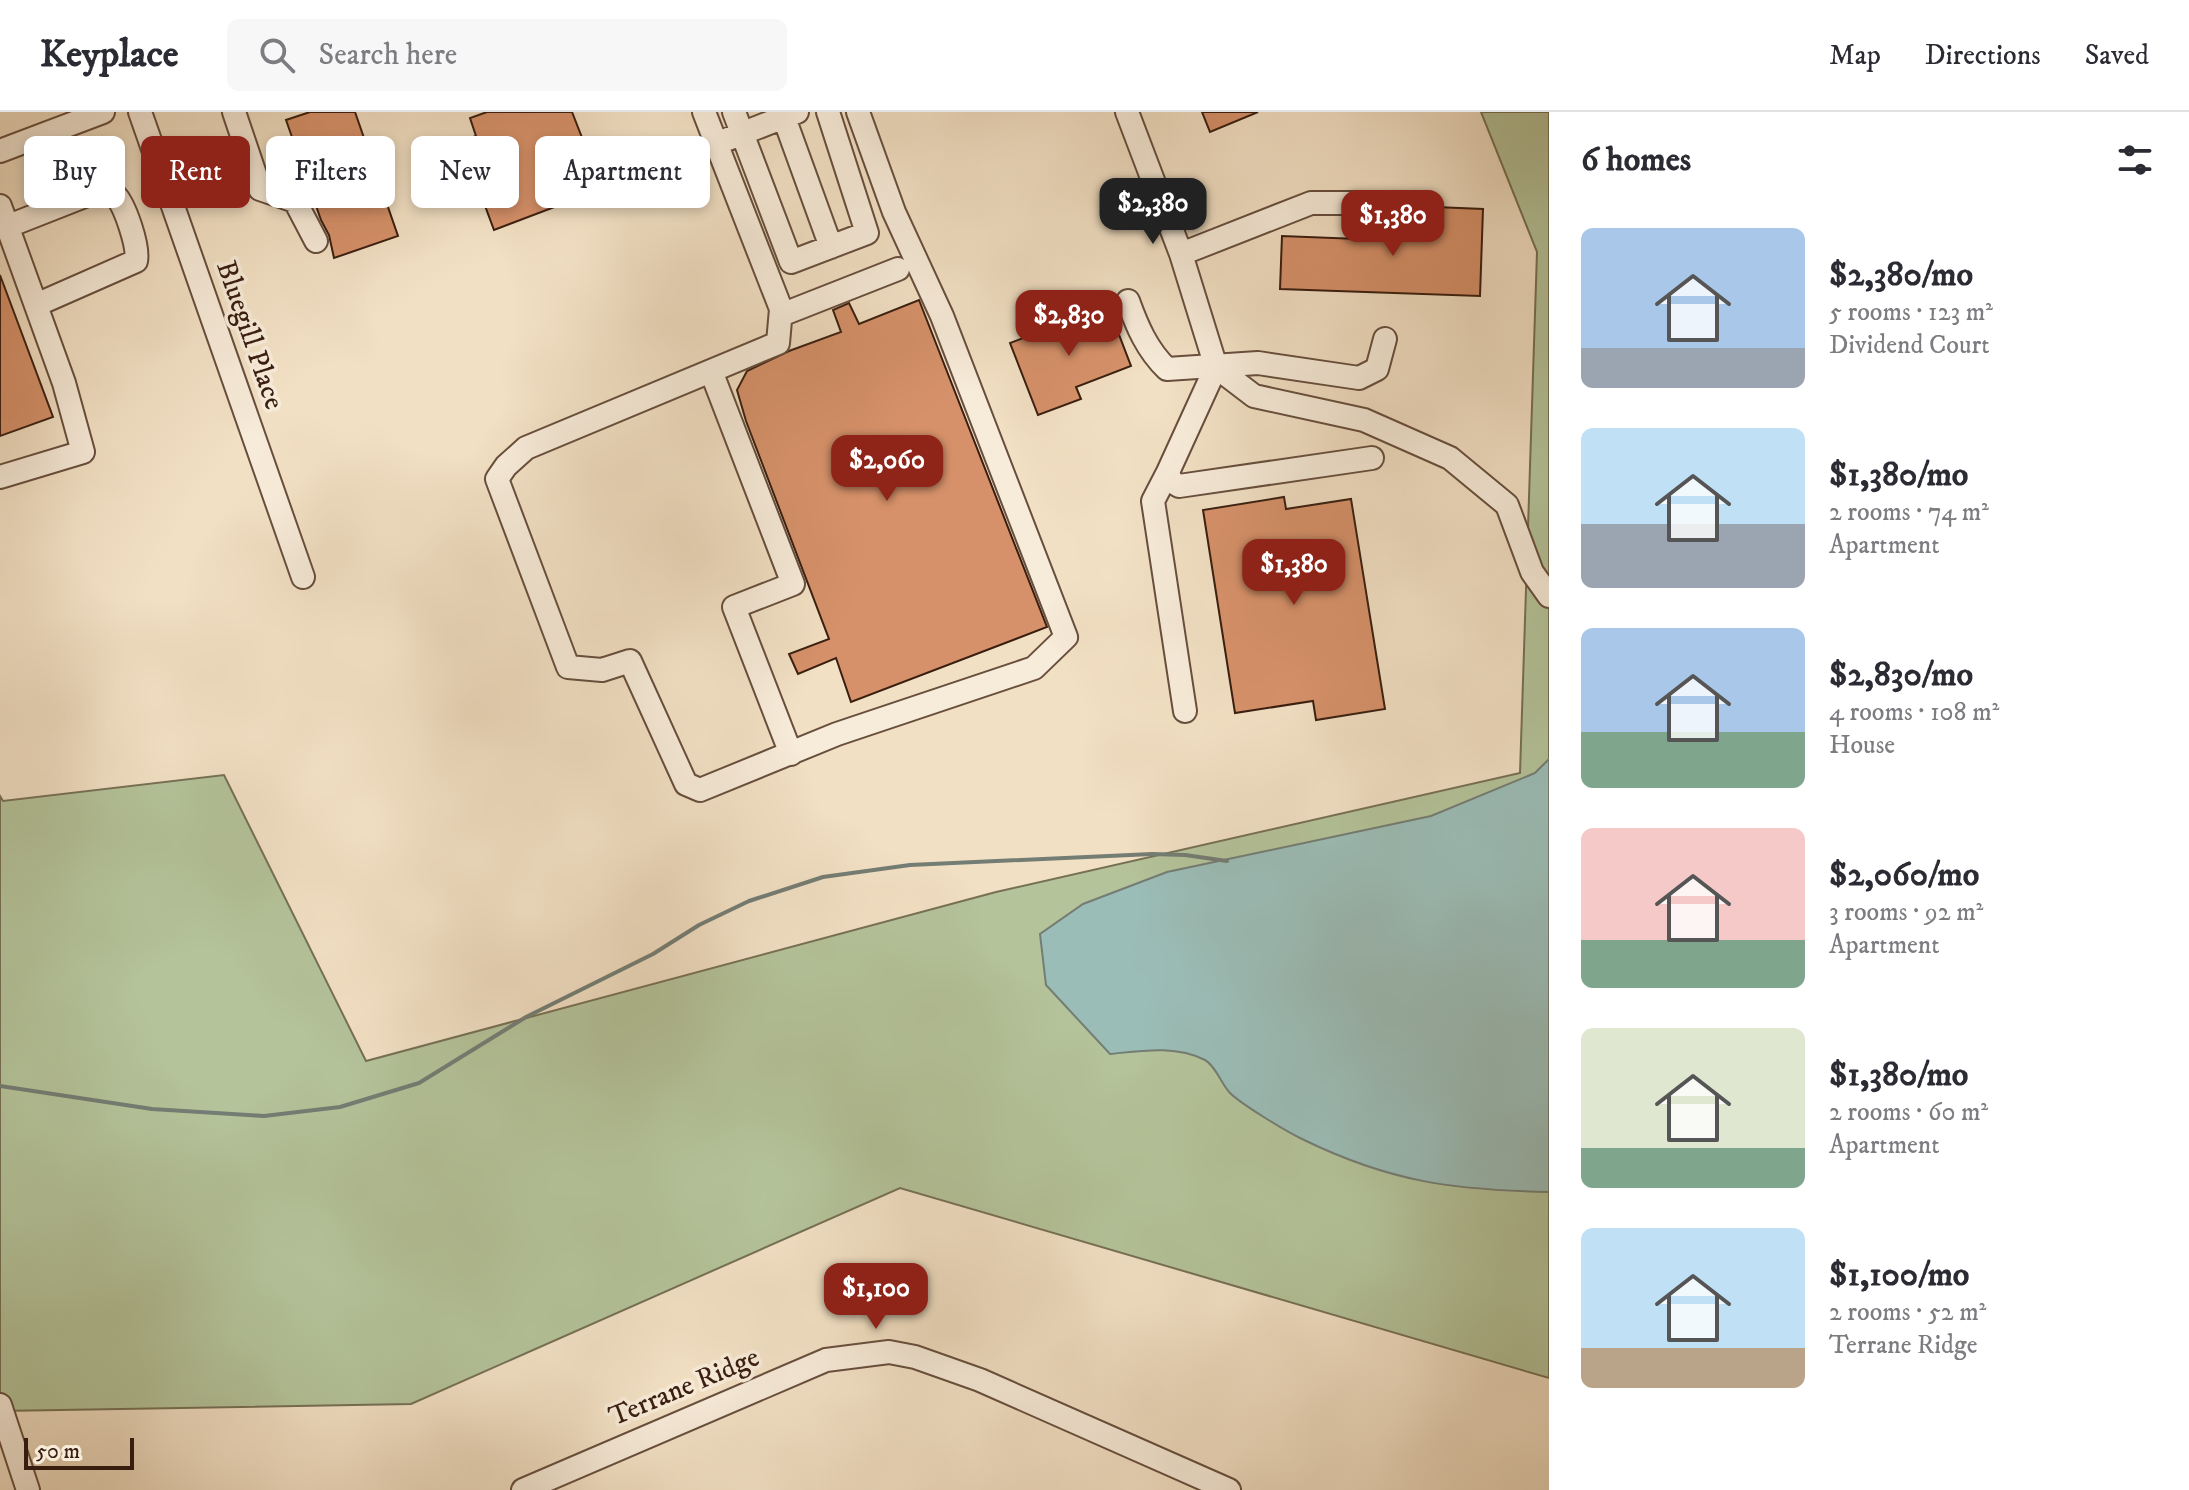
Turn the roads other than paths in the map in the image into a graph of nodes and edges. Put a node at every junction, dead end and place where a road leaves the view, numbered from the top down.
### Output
1 (103, 112) edge
2 (140, 112) edge
3 (234, 112) edge
4 (704, 112) edge
5 (734, 112) edge
6 (828, 112) edge
7 (858, 112) edge
8 (1127, 112) edge
9 (788, 114) edge
10 (742, 134) junction
11 (716, 144) junction
12 (0, 151) edge
13 (1387, 203) dead end
14 (3, 216) edge
15 (316, 241) dead end
16 (831, 247) junction
17 (1181, 254) junction
18 (898, 269) dead end
19 (1128, 301) dead end
20 (36, 305) junction
21 (781, 315) junction
22 (1385, 339) dead end
23 (1216, 367) junction
24 (711, 371) junction
25 (1372, 458) dead end
26 (1168, 472) junction
27 (0, 477) edge
28 (303, 577) dead end
29 (1549, 596) edge
30 (1185, 711) dead end
31 (791, 754) junction
32 (0, 1405) edge
33 (526, 1489) edge
34 (28, 1490) edge
35 (1229, 1490) edge

1 - 12 street
2 - 28 street, Bluegill Place
3 - 15 street
4 - 11 street
5 - 10 street
6 - 16 street
7 - 31 street
8 - 17 street
9 - 10 street
9 - 16 street
10 - 11 street
10 - 16 street
11 - 21 street
13 - 17 street
14 - 20 street
14 - 20 street
17 - 23 street
18 - 21 street
19 - 23 street
20 - 27 street
21 - 24 street
22 - 23 street
23 - 26 street
23 - 29 street
24 - 31 street
24 - 31 street
25 - 26 street
26 - 30 street
32 - 34 street
33 - 35 street, Terrane Ridge

